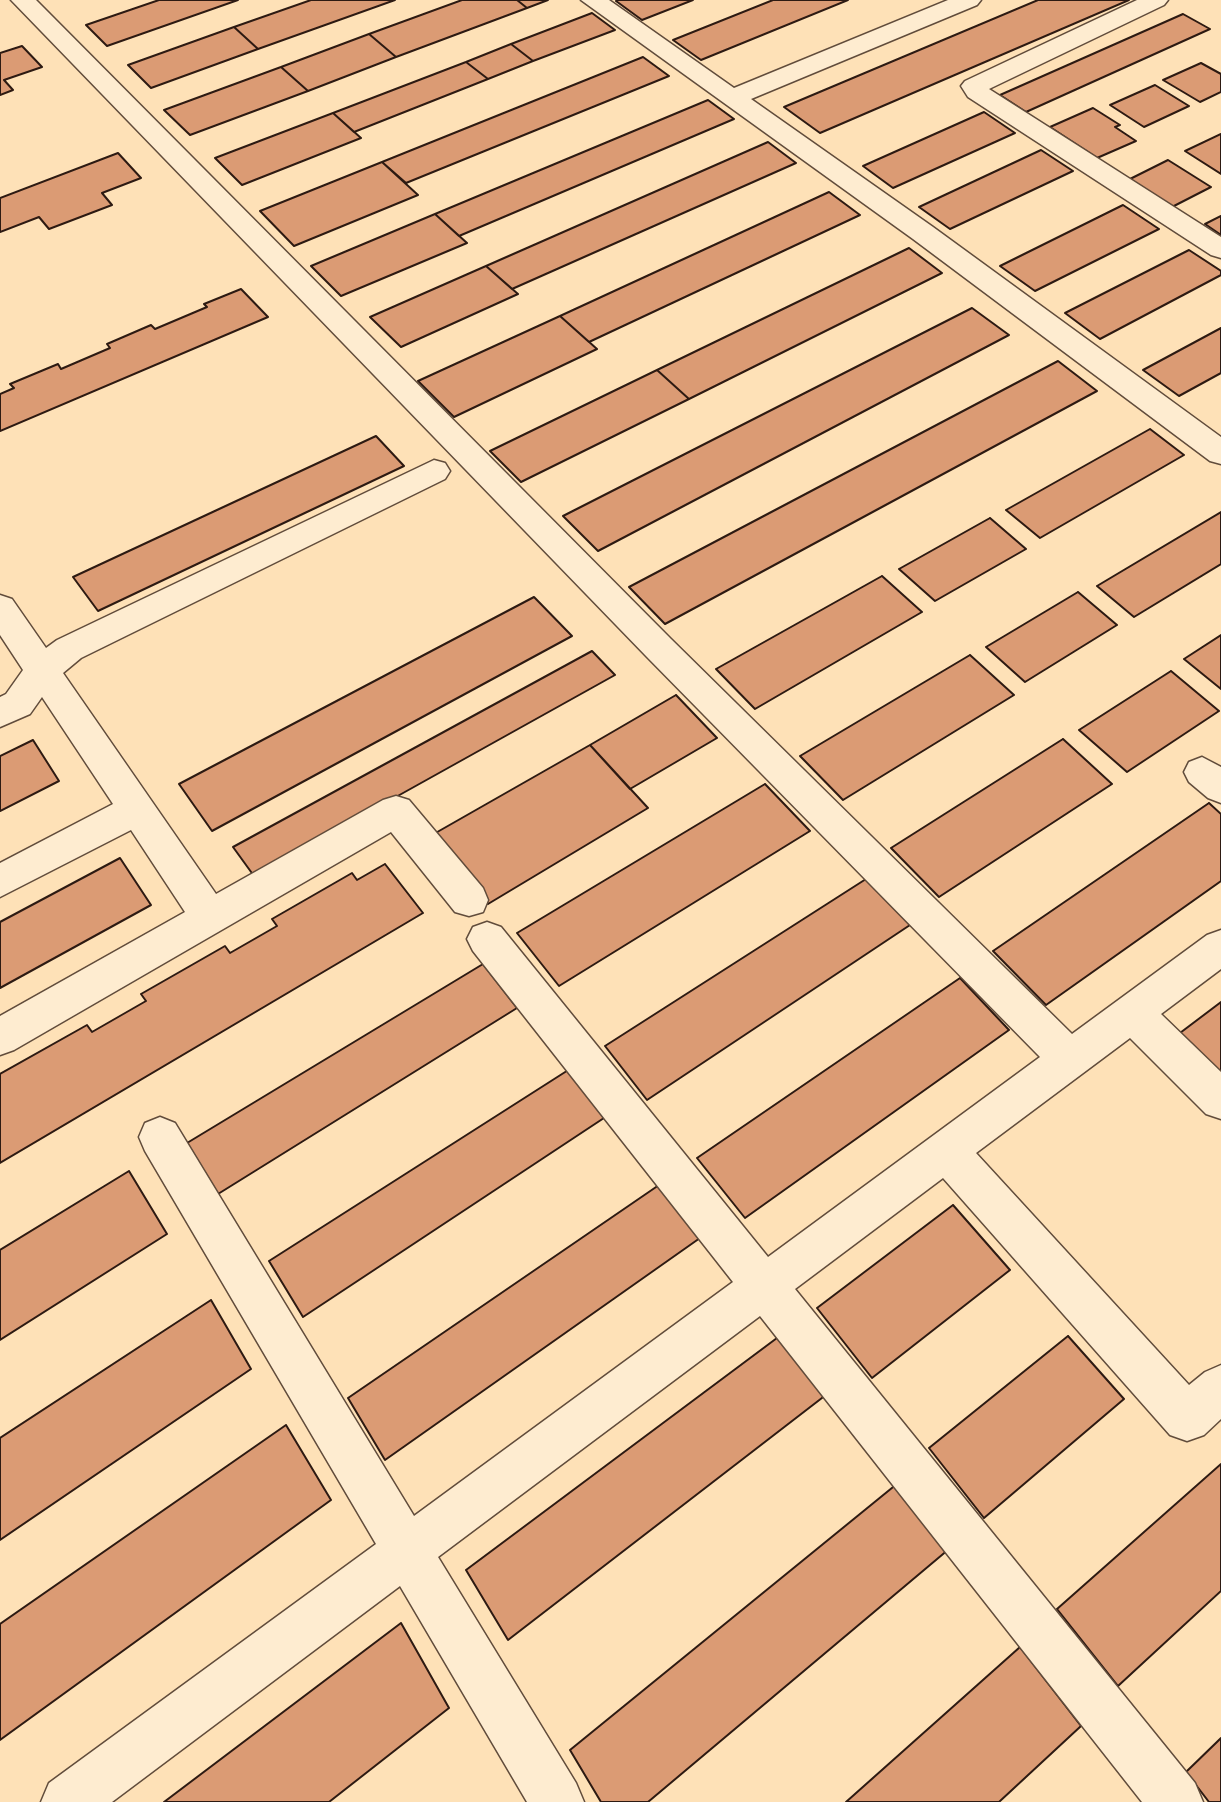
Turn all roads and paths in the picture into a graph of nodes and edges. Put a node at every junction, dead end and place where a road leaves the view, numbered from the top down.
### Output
1 (23, 0) edge
2 (593, 0) edge
3 (969, 0) edge
4 (1156, 0) edge
5 (732, 98) junction
6 (1221, 249) edge
7 (1221, 453) edge
8 (434, 471) dead end
9 (0, 607) edge
10 (42, 670) junction
11 (0, 713) edge
12 (136, 810) junction
13 (0, 881) edge
14 (209, 917) junction
15 (1221, 947) edge
16 (1132, 1013) junction
17 (0, 1037) edge
18 (1070, 1060) junction
19 (1221, 1100) edge
20 (160, 1137) dead end
21 (946, 1151) junction
22 (765, 1286) junction
23 (1221, 1388) edge
24 (407, 1551) junction
25 (74, 1800) edge
26 (557, 1802) edge
27 (1176, 1802) edge

1 - 18 lane
2 - 5 lane
3 - 5 lane
4 - 6 lane
5 - 7 lane
8 - 10 lane
9 - 10 lane
10 - 11 lane
10 - 12 lane
12 - 13 lane
12 - 14 lane
14 - 17 lane
14 - 22 lane
15 - 16 lane
16 - 18 lane
16 - 19 lane
18 - 21 lane
20 - 24 lane
21 - 22 lane
21 - 23 lane
22 - 24 lane
22 - 27 lane
24 - 25 lane
24 - 26 lane

